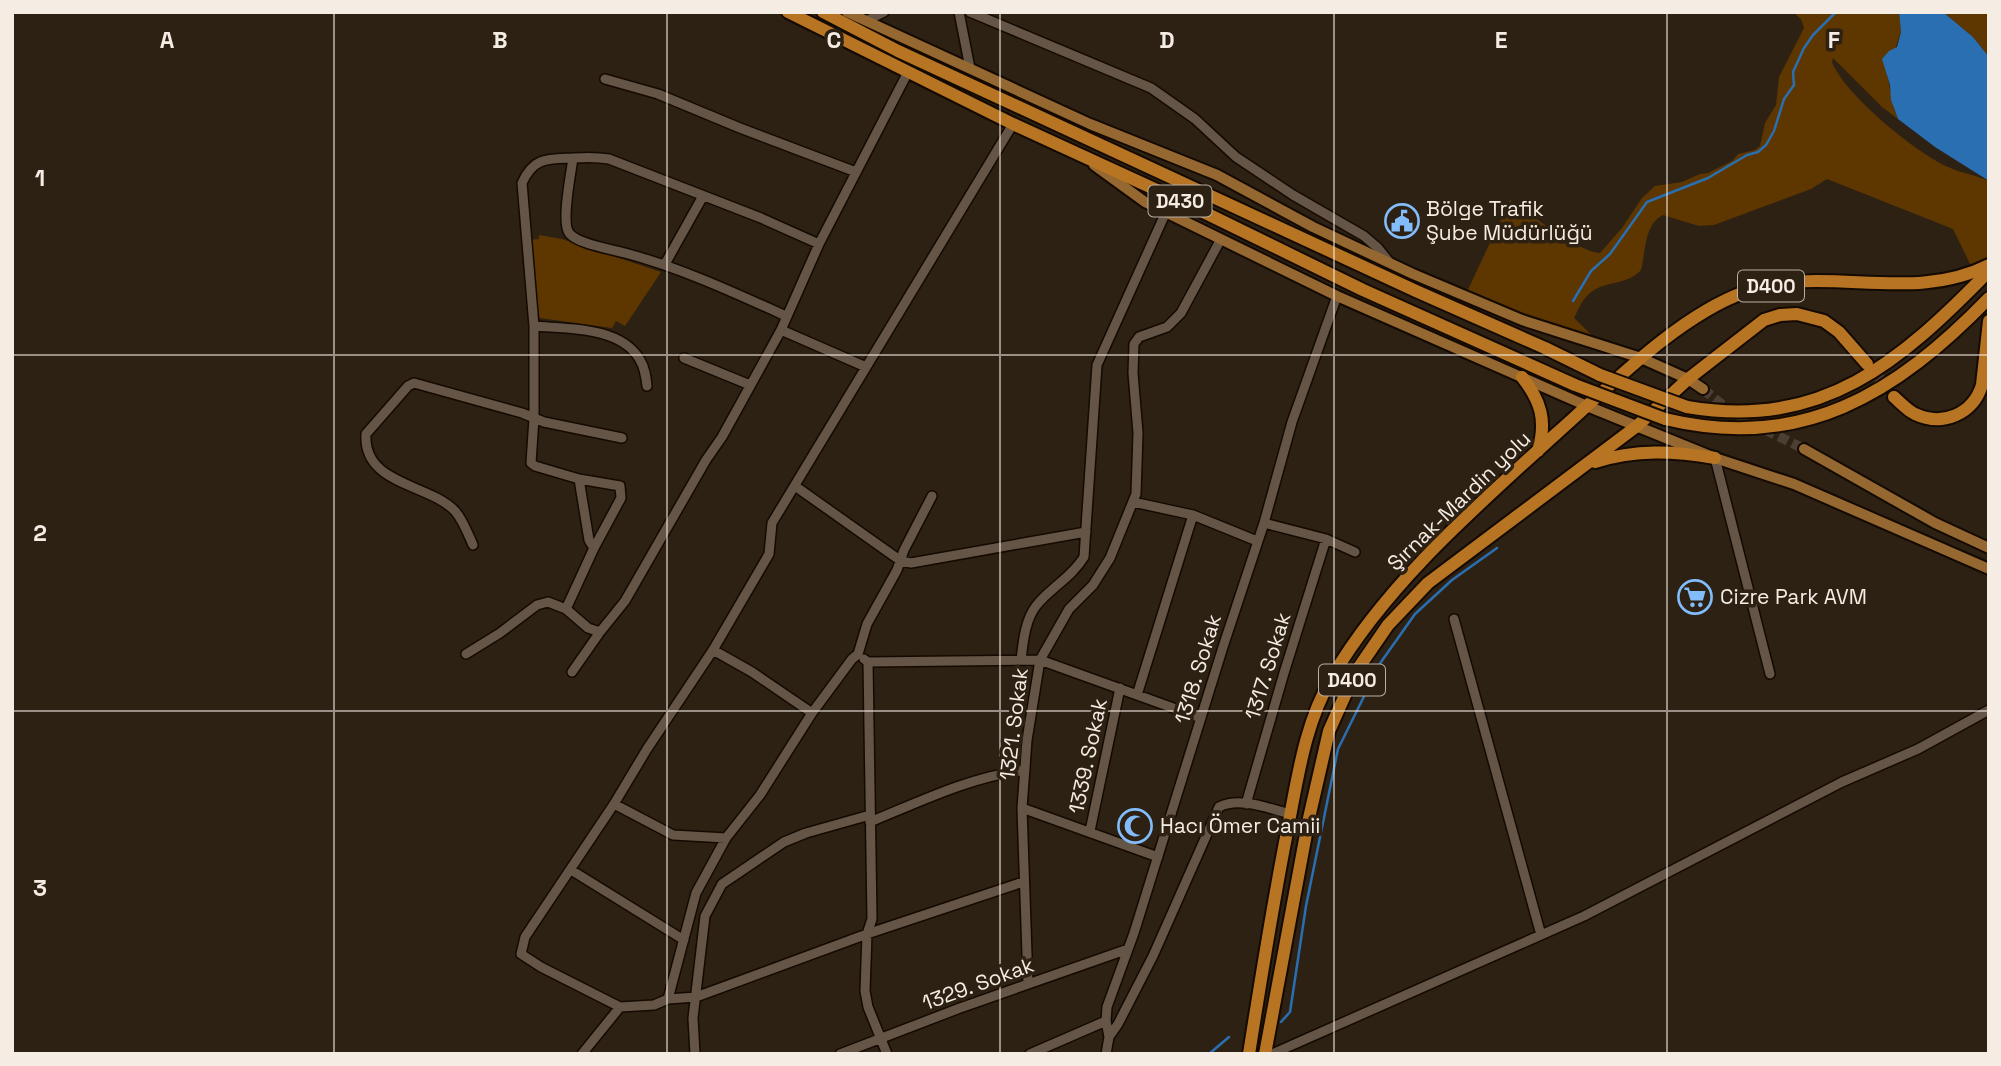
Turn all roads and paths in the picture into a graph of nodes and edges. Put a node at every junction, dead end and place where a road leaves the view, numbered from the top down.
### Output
1 (788, 12) edge
2 (823, 12) edge
3 (847, 12) edge
4 (884, 12) edge
5 (959, 12) edge
6 (970, 12) edge
7 (866, 21) junction
8 (970, 68) junction
9 (908, 72) junction
10 (605, 79) dead end
11 (1013, 124) junction
12 (1083, 157) junction
13 (573, 158) junction
14 (856, 172) junction
15 (703, 196) junction
16 (1166, 212) junction
17 (1221, 239) junction
18 (819, 244) junction
19 (665, 264) junction
20 (1391, 264) junction
21 (1989, 265) edge
22 (1989, 271) edge
23 (1337, 296) junction
24 (1989, 298) edge
25 (786, 316) junction
26 (1989, 321) edge
27 (534, 326) junction
28 (781, 330) junction
29 (684, 358) dead end
30 (1641, 358) junction
31 (1867, 364) tunnel mouth
32 (866, 367) junction
33 (1522, 377) junction
34 (1688, 379) junction
35 (750, 385) junction
36 (647, 386) dead end
37 (1703, 389) tunnel mouth
38 (1894, 397) tunnel mouth
39 (1587, 406) junction
40 (534, 418) junction
41 (1637, 426) junction
42 (622, 438) dead end
43 (1804, 449) tunnel mouth
44 (1538, 451) junction
45 (1715, 458) junction
46 (1585, 465) junction
47 (579, 479) junction
48 (794, 486) junction
49 (932, 496) dead end
50 (1133, 502) junction
51 (1193, 515) junction
52 (1264, 523) junction
53 (1086, 532) junction
54 (1326, 539) junction
55 (1257, 541) junction
56 (473, 545) dead end
57 (594, 548) junction
58 (1989, 548) edge
59 (1355, 552) dead end
60 (901, 561) junction
61 (1989, 569) edge
62 (566, 609) junction
63 (1454, 619) dead end
64 (600, 632) junction
65 (713, 650) junction
66 (858, 653) junction
67 (466, 654) dead end
68 (1021, 660) junction
69 (1040, 660) junction
70 (867, 662) junction
71 (572, 672) dead end
72 (1770, 674) dead end
73 (1120, 688) junction
74 (1137, 695) junction
75 (1989, 710) edge
76 (812, 713) junction
77 (1201, 718) junction
78 (1025, 770) junction
79 (614, 804) junction
80 (1246, 804) junction
81 (1022, 808) junction
82 (1291, 814) junction
83 (870, 819) junction
84 (1090, 831) junction
85 (726, 838) junction
86 (1158, 857) junction
87 (571, 870) junction
88 (1023, 882) junction
89 (867, 934) junction
90 (1541, 934) junction
91 (684, 940) junction
92 (1128, 949) junction
93 (1028, 984) junction
94 (696, 997) junction
95 (668, 999) junction
96 (620, 1007) junction
97 (1106, 1021) junction
98 (1109, 1037) junction
99 (880, 1039) junction
100 (582, 1054) edge
101 (695, 1054) edge
102 (840, 1054) edge
103 (887, 1054) edge
104 (1030, 1054) edge
105 (1106, 1054) edge
106 (1249, 1054) edge
107 (1265, 1054) edge
108 (1272, 1054) edge

1 - 9 highway, D430
2 - 22 highway, D430, bridge
3 - 7 main road
4 - 7 street
5 - 8 street
6 - 20 street
7 - 8 main road
8 - 20 main road
9 - 11 highway, D430
9 - 14 street
10 - 14 street
11 - 12 highway, D430
11 - 32 street
12 - 16 main road
12 - 24 highway, D430, bridge
13 - 15 street
13 - 19 street
13 - 27 street
14 - 18 street
15 - 18 street
15 - 19 street
16 - 17 main road
16 - 53 street
17 - 23 main road
17 - 50 street, 1321. Sokak
18 - 25 street
19 - 25 street
20 - 30 main road
21 - 30 highway, Şırnak-Mardin yolu / D400
23 - 33 main road
23 - 52 street, 1318. Sokak
25 - 28 street
26 - 38 highway
27 - 36 street
27 - 40 street
28 - 32 street
28 - 35 street
29 - 35 street
30 - 34 main road
30 - 39 highway, Şırnak-Mardin yolu / D400
31 - 34 highway, Şırnak-Mardin yolu / D400
32 - 48 street
33 - 39 main road
33 - 44 highway
34 - 37 main road
34 - 41 highway, Şırnak-Mardin yolu / D400
35 - 64 street
39 - 41 main road
39 - 44 highway, Şırnak-Mardin yolu / D400
40 - 42 street
40 - 47 street
40 - 56 street
41 - 45 main road
41 - 46 highway, Şırnak-Mardin yolu / D400
43 - 58 main road
44 - 82 highway, Şırnak-Mardin yolu / D400
45 - 46 highway
45 - 61 main road
45 - 72 street
46 - 107 highway, Şırnak-Mardin yolu / D400
47 - 57 street
47 - 57 street
48 - 60 street
48 - 65 street
49 - 60 street
50 - 51 street
50 - 69 street, 1321. Sokak
51 - 55 street
51 - 74 street
52 - 54 street
52 - 55 street, 1318. Sokak
53 - 60 street
53 - 68 street
54 - 59 street
54 - 80 street, 1317. Sokak
55 - 77 street, 1318. Sokak
57 - 62 street
60 - 66 street
62 - 64 street
62 - 67 street
63 - 90 street
64 - 71 street
65 - 76 street
65 - 79 street
66 - 70 street
66 - 76 street
68 - 69 street
68 - 70 street
69 - 73 street
69 - 78 street, 1321. Sokak
70 - 83 street
73 - 74 street
73 - 84 street, 1339. Sokak
74 - 77 street
75 - 90 street
76 - 85 street
77 - 86 street, 1318. Sokak
78 - 81 street, 1321. Sokak
78 - 83 street
79 - 85 street
79 - 87 street
80 - 82 street
80 - 98 street
81 - 84 street
81 - 88 street, 1321. Sokak
82 - 106 highway, Şırnak-Mardin yolu / D400
83 - 89 street
83 - 94 street
84 - 86 street
85 - 91 street
86 - 92 street, 1318. Sokak
87 - 91 street
87 - 96 street
88 - 89 street
88 - 93 street, 1321. Sokak
89 - 94 street
89 - 99 street
90 - 108 street
91 - 95 street
92 - 93 street, 1329. Sokak
92 - 97 street, 1318. Sokak
93 - 99 street, 1329. Sokak
94 - 95 street
94 - 101 street
95 - 96 street
96 - 100 street
97 - 98 street, 1318. Sokak
97 - 104 street
98 - 105 street, 1318. Sokak
99 - 102 street, 1329. Sokak
99 - 103 street

